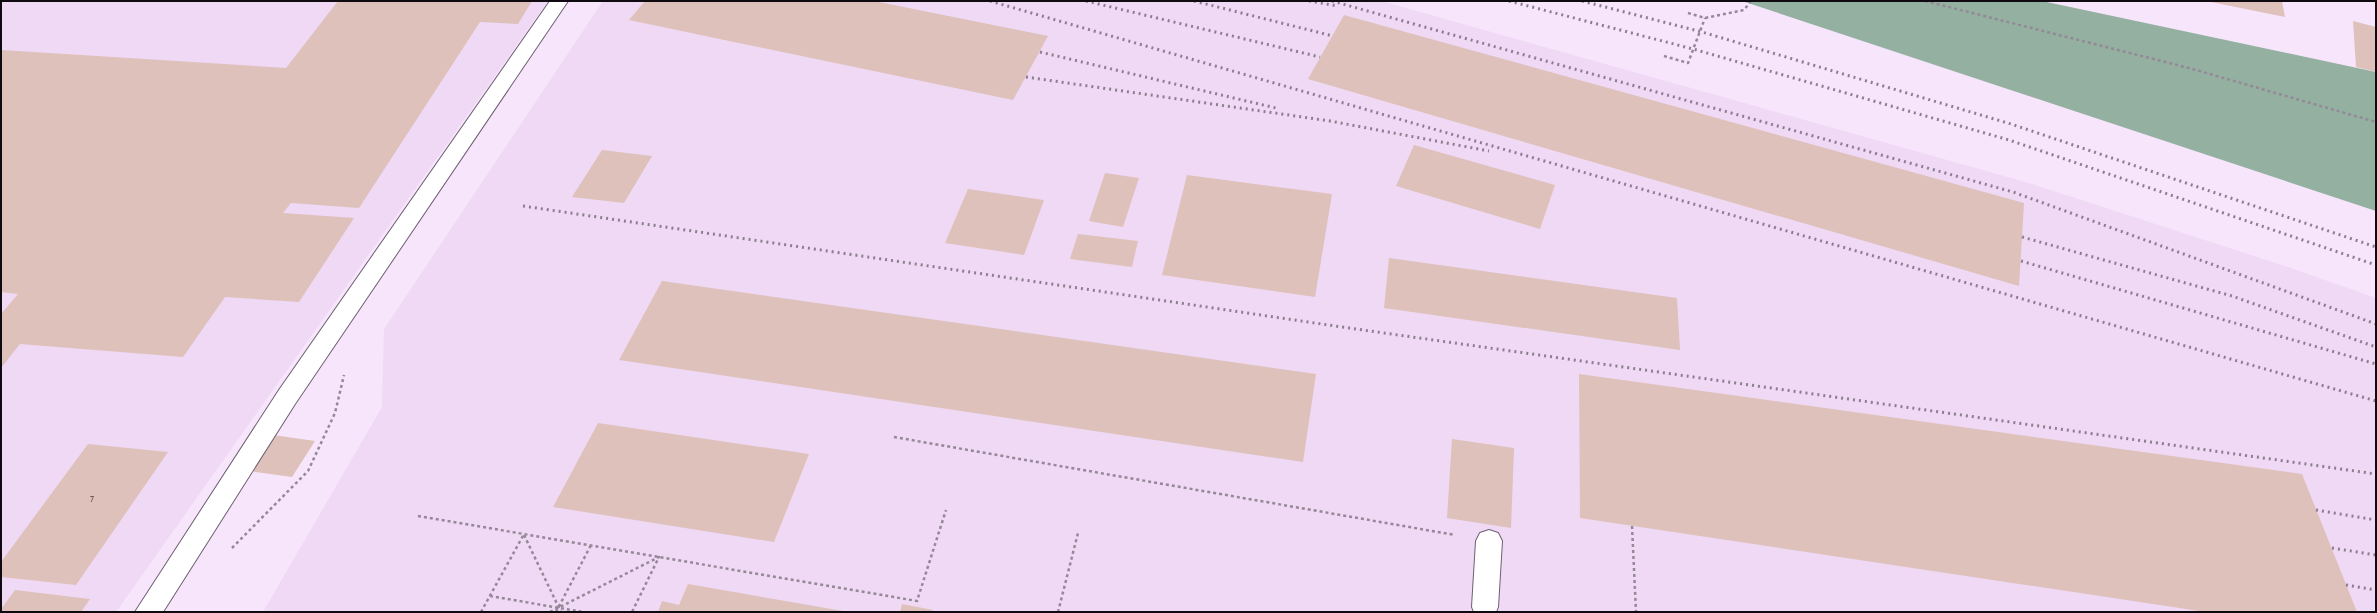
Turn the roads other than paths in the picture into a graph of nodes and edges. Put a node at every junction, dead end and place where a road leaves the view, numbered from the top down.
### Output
1 (559, 1) edge
2 (1489, 541) road end
3 (1486, 607) dead end
4 (148, 612) edge

1 - 4 lane
2 - 3 lane

